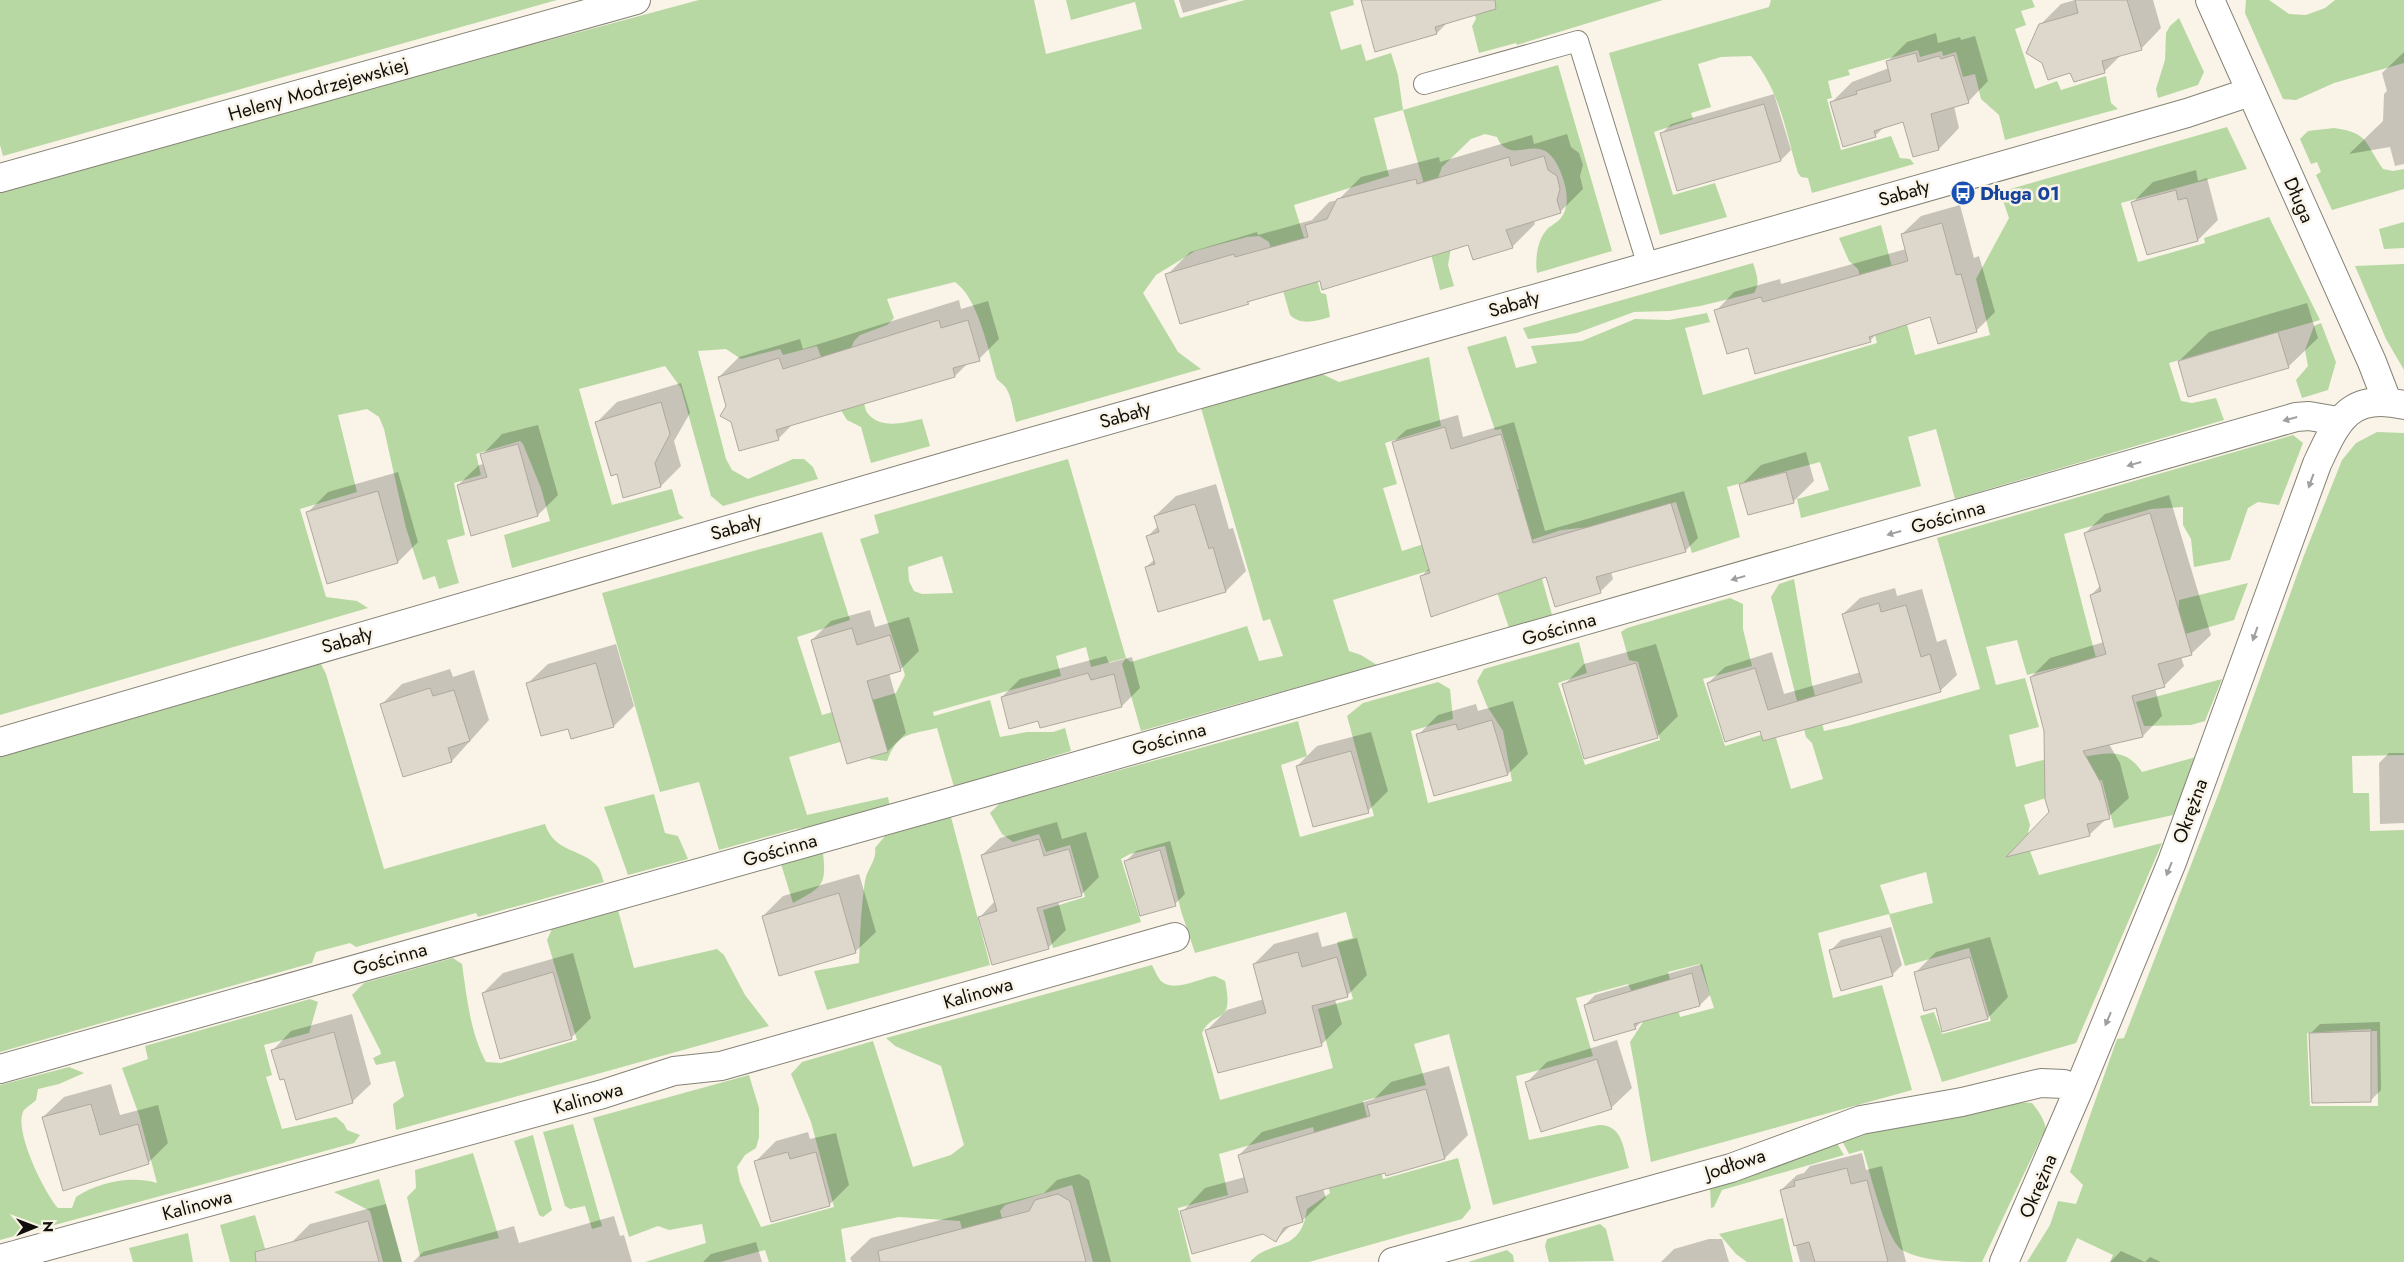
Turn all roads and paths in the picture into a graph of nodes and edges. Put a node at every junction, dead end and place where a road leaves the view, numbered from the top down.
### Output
1 (636, 0) edge
2 (2210, 0) edge
3 (1424, 84) dead end
4 (2250, 92) junction
5 (0, 178) edge
6 (1648, 266) junction
7 (2396, 403) edge
8 (2338, 421) junction
9 (0, 742) edge
10 (1175, 937) dead end
11 (0, 1069) edge
12 (2078, 1091) junction
13 (0, 1259) edge
14 (1393, 1262) edge
15 (2004, 1262) edge

1 - 5 street, Heleny Modrzejewskiej
2 - 4 street, Długa
3 - 6 lane
4 - 6 street, Sabały
4 - 7 street, Długa
6 - 9 street, Sabały
7 - 8 street
8 -> 11 street, Gościnna
8 -> 12 street, Okrężna
10 - 13 street, Kalinowa
12 - 14 street, Jodłowa
12 - 15 street, Okrężna

